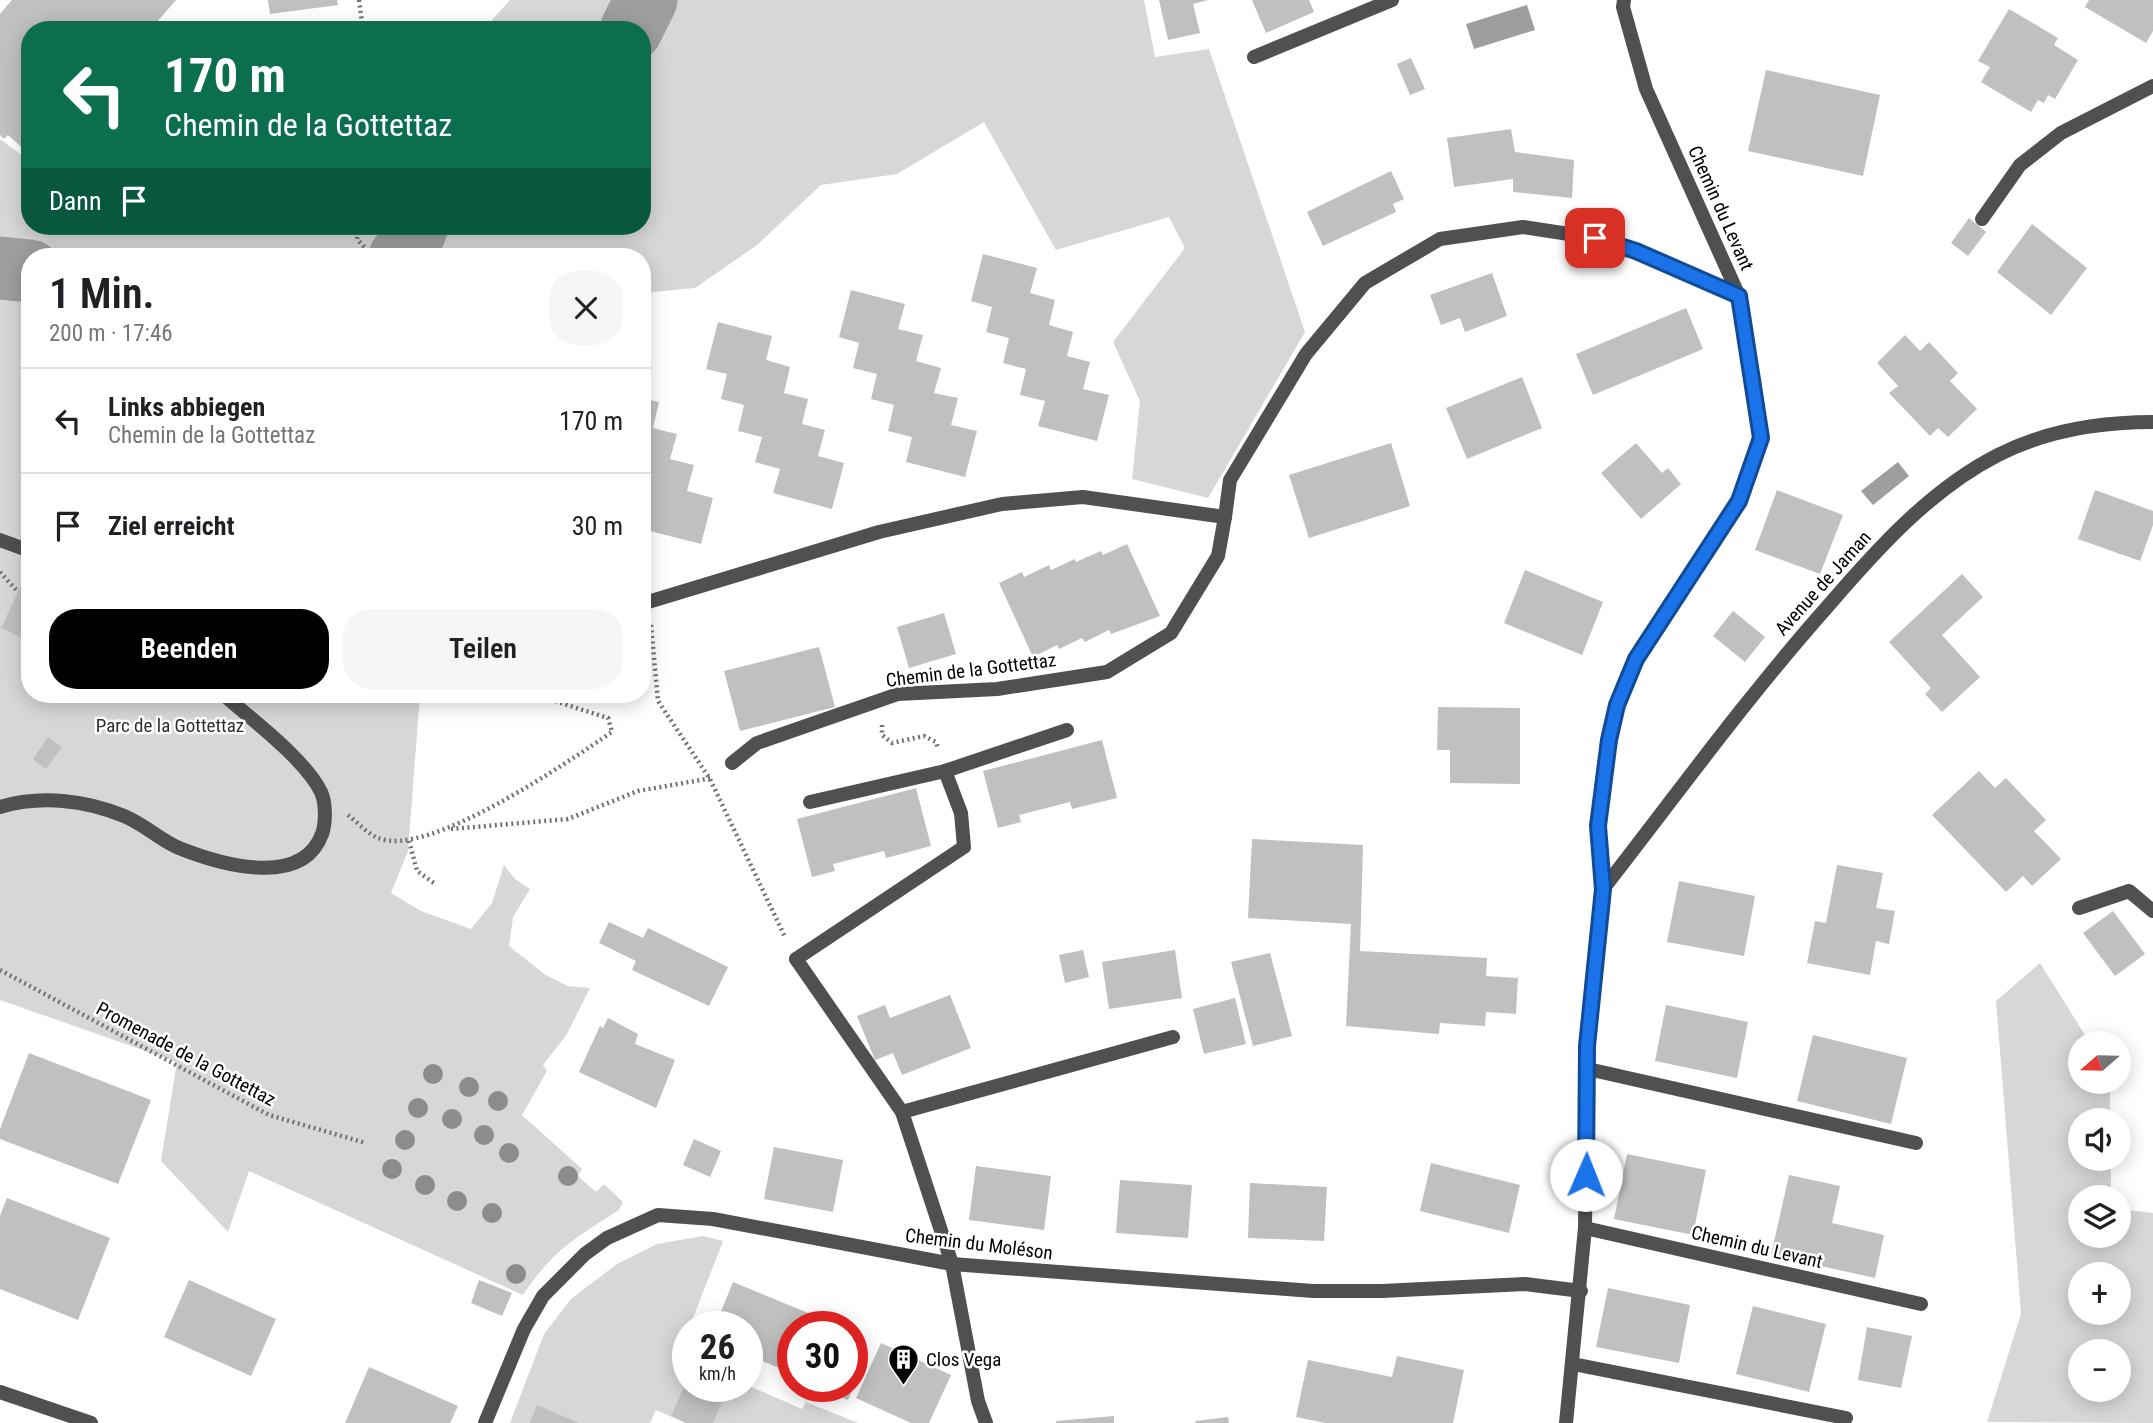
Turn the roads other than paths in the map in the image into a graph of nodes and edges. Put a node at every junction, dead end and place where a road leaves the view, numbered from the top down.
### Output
1 (1392, 0) edge
2 (1624, 0) edge
3 (1254, 57) dead end
4 (2153, 86) edge
5 (1982, 219) dead end
6 (1739, 296) junction
7 (2153, 422) edge
8 (1225, 517) junction
9 (0, 540) edge
10 (21, 548) edge
11 (651, 602) edge
12 (233, 703) edge
13 (1067, 730) dead end
14 (732, 763) road end
15 (945, 771) junction
16 (810, 802) dead end
17 (0, 807) edge
18 (1603, 889) junction
19 (2079, 908) dead end
20 (2153, 911) edge
21 (1173, 1038) dead end
22 (1588, 1069) junction
23 (902, 1112) junction
24 (1916, 1143) dead end
25 (1585, 1228) junction
26 (952, 1264) junction
27 (1581, 1291) junction
28 (1921, 1304) dead end
29 (1573, 1364) junction
30 (0, 1392) edge
31 (1846, 1418) dead end
32 (91, 1423) edge
33 (485, 1423) edge
34 (986, 1423) edge
35 (1566, 1423) edge

1 - 3 street
2 - 6 street, Chemin du Levant
4 - 5 street
6 - 8 street, Chemin de la Gottettaz
6 - 18 street, Chemin du Levant
7 - 18 street, Avenue de Jaman
8 - 11 street
8 - 14 street, Chemin de la Gottettaz
9 - 10 street
12 - 17 street
13 - 15 street
15 - 16 street
15 - 23 street
18 - 22 street, Chemin du Levant
19 - 20 street
21 - 23 street
22 - 24 street
22 - 25 street, Chemin du Levant
23 - 26 street
25 - 27 street, Chemin du Levant
25 - 28 street, Chemin du Levant
26 - 27 street, Chemin du Moléson
26 - 33 street, Chemin du Moléson
26 - 34 street
27 - 29 street, Chemin du Levant
29 - 31 street
29 - 35 street, Chemin du Levant
30 - 32 street

